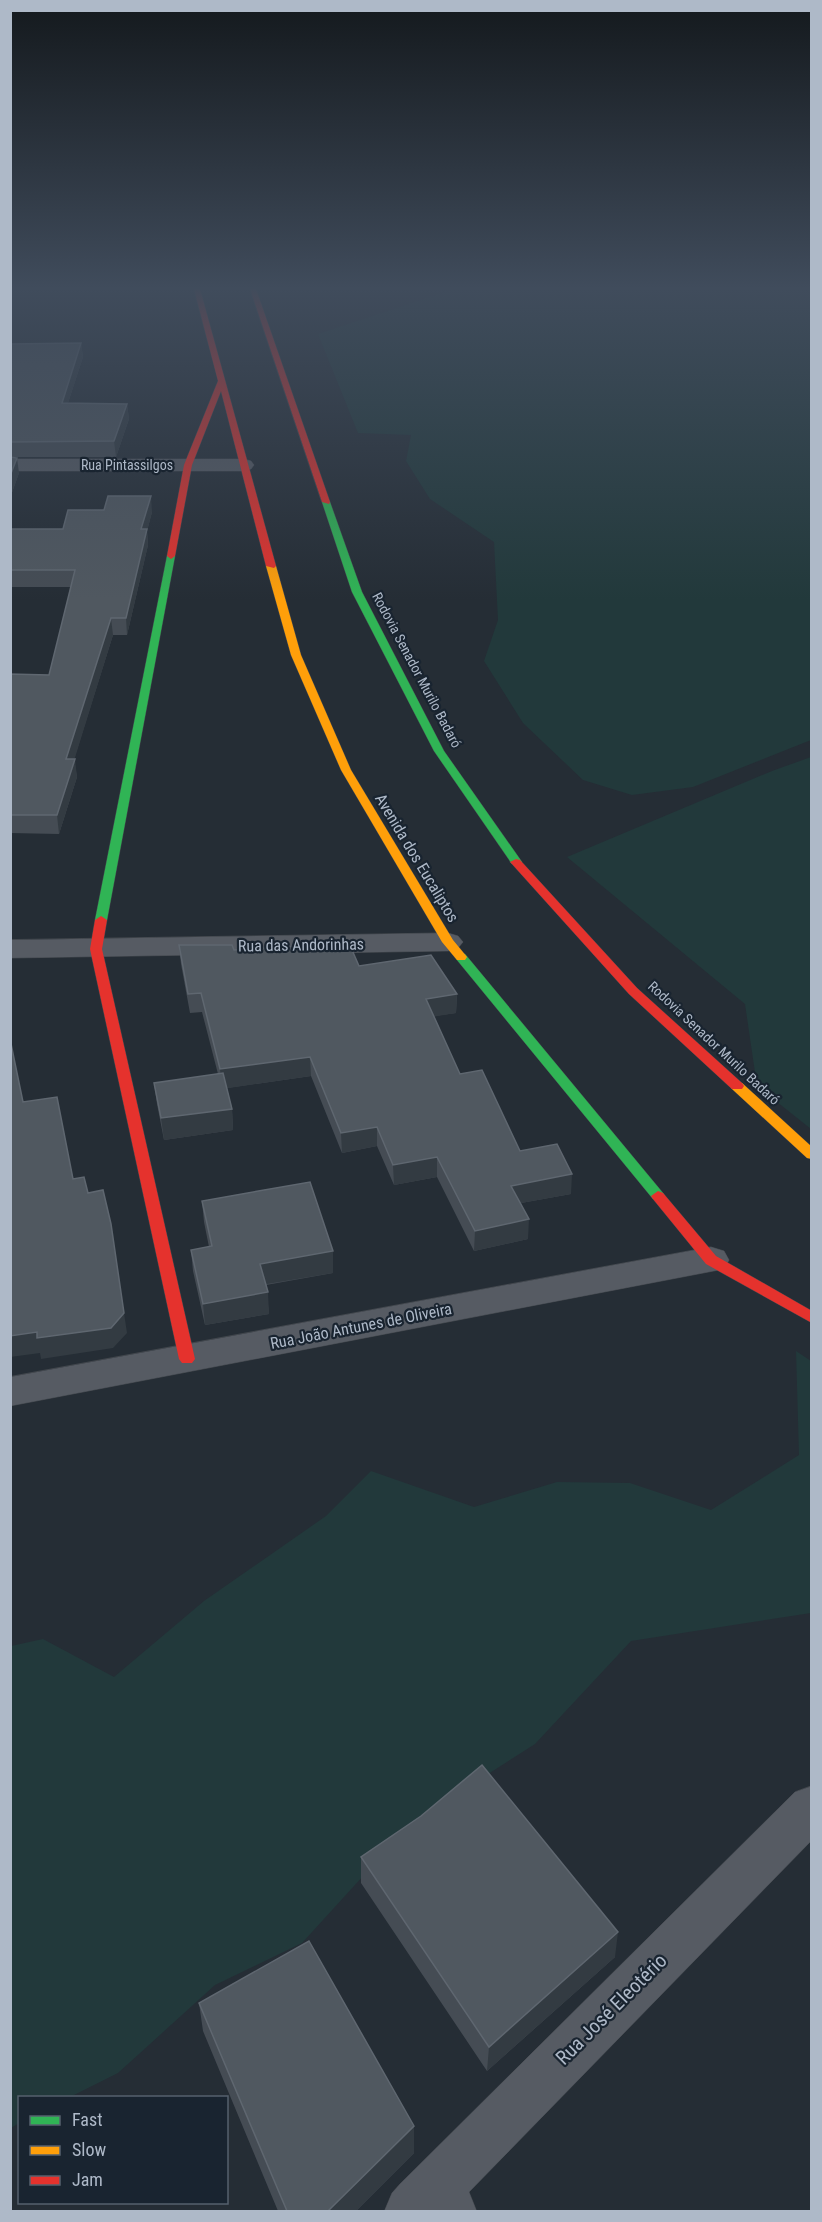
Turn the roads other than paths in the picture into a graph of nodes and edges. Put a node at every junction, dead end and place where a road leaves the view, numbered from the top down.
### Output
1 (216, 393) edge
2 (223, 393) edge
3 (289, 393) edge
4 (10, 465) edge
5 (188, 465) junction
6 (244, 465) junction
7 (448, 942) junction
8 (10, 949) edge
9 (96, 950) junction
10 (812, 1155) edge
11 (711, 1260) junction
12 (812, 1318) edge
13 (187, 1359) junction
14 (10, 1392) edge
15 (812, 1807) edge
16 (426, 2209) edge

1 - 5 street
2 - 6 street, Avenida dos Eucaliptos
3 - 10 street, Rodovia Senador Murilo Badaró
4 - 5 street, Rua Pintassilgos
5 - 6 street, Rua Pintassilgos
5 - 9 street
6 - 7 street, Avenida dos Eucaliptos
7 - 9 street, Rua das Andorinhas
7 - 11 street, Avenida dos Eucaliptos
8 - 9 street, Rua das Andorinhas
9 - 13 street
11 - 12 street, Avenida dos Eucaliptos
11 - 13 street, Rua João Antunes de Oliveira
13 - 14 street, Rua João Antunes de Oliveira
15 - 16 street, Rua José Eleotério

